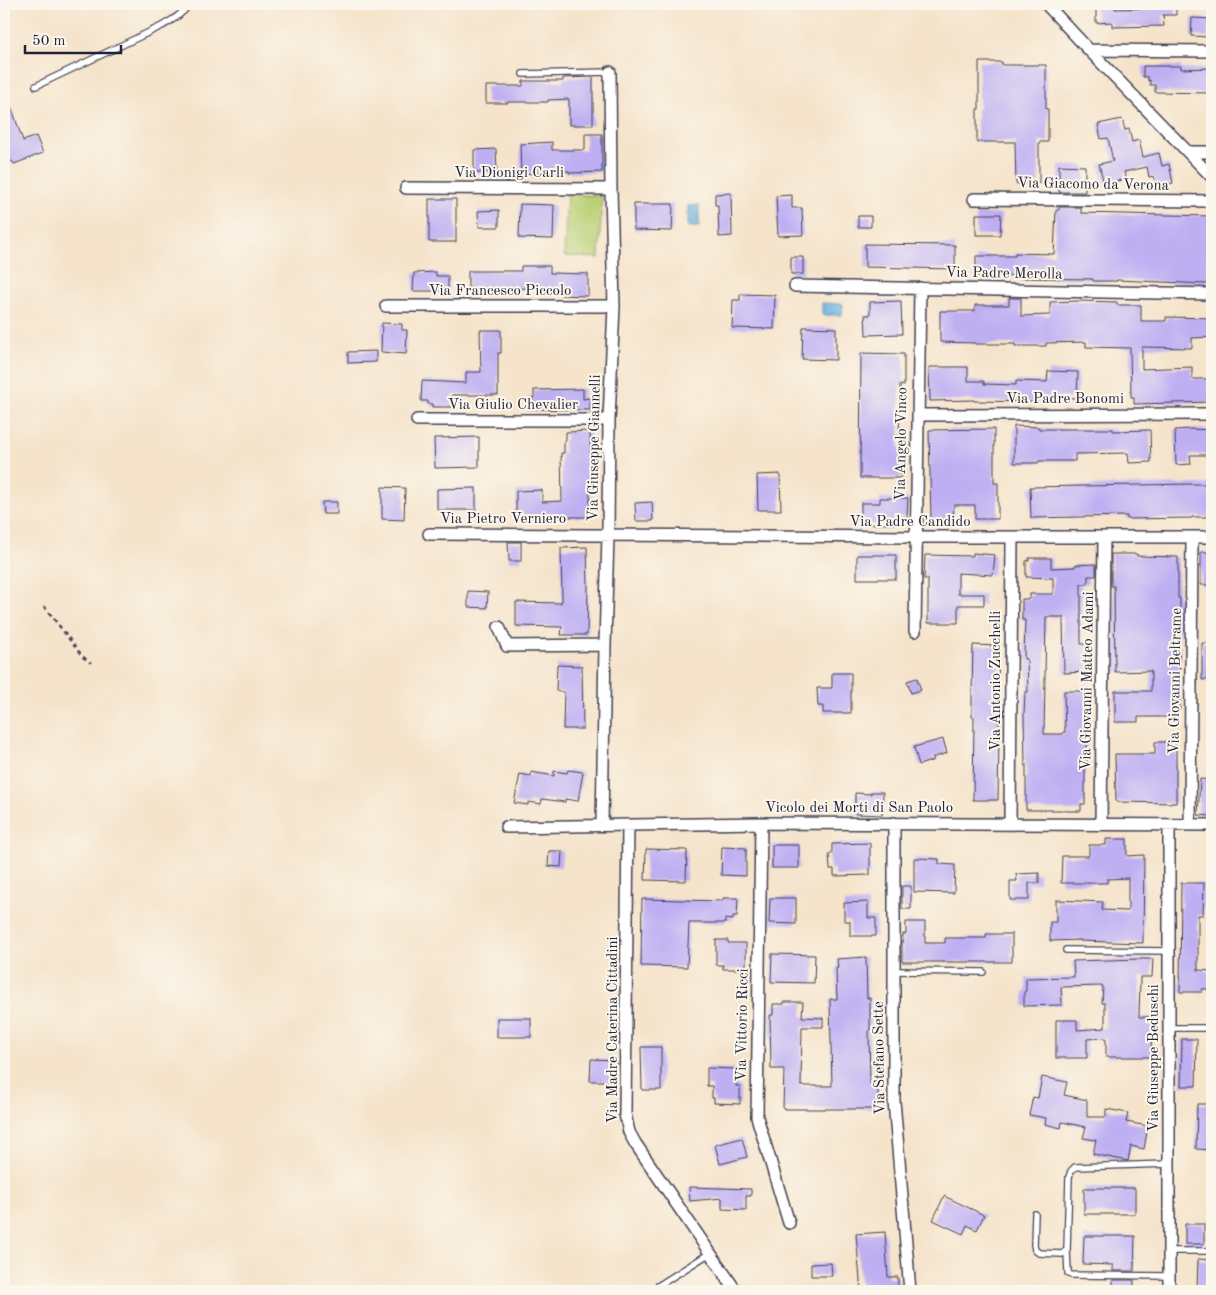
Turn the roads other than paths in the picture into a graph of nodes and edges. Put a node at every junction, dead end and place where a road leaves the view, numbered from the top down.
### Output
1 (189, 4) edge
2 (1046, 4) edge
3 (1089, 50) junction
4 (1212, 51) edge
5 (610, 72) joint
6 (524, 74) dead end
7 (36, 86) dead end
8 (1188, 152) junction
9 (1212, 152) edge
10 (1212, 177) edge
11 (406, 188) dead end
12 (611, 189) junction
13 (974, 198) dead end
14 (1212, 201) edge
15 (795, 286) dead end
16 (920, 288) junction
17 (1212, 294) edge
18 (386, 306) dead end
19 (614, 306) junction
20 (1212, 414) edge
21 (918, 415) junction
22 (417, 420) dead end
23 (609, 420) junction
24 (428, 534) dead end
25 (608, 535) junction
26 (1012, 537) junction
27 (1104, 537) junction
28 (1192, 537) junction
29 (1212, 537) edge
30 (915, 538) junction
31 (499, 627) dead end
32 (915, 631) dead end
33 (605, 645) junction
34 (761, 823) junction
35 (894, 823) junction
36 (1010, 824) junction
37 (1101, 824) junction
38 (602, 825) junction
39 (628, 825) junction
40 (1190, 825) junction
41 (1212, 825) edge
42 (1169, 826) junction
43 (506, 827) dead end
44 (1066, 950) dead end
45 (1169, 951) junction
46 (894, 971) junction
47 (983, 972) dead end
48 (1169, 1028) junction
49 (1212, 1028) edge
50 (1169, 1164) junction
51 (1035, 1214) dead end
52 (789, 1223) dead end
53 (1067, 1250) junction
54 (1169, 1251) junction
55 (1212, 1251) edge
56 (710, 1253) junction
57 (1169, 1276) junction
58 (650, 1291) edge
59 (736, 1291) edge
60 (910, 1291) edge
61 (1169, 1291) edge

1 - 7 lane
2 - 3 street
3 - 4 street
3 - 8 street
5 - 6 lane
5 - 12 street, Via Giuseppe Giannelli
8 - 9 street
8 - 10 street
11 - 12 street, Via Dionigi Carli
12 - 19 street, Via Giuseppe Giannelli
13 - 14 street, Via Giacomo da Verona
15 - 16 street, Via Padre Merolla
16 - 17 street, Via Padre Merolla
16 - 21 street, Via Angelo Vinco
18 - 19 street, Via Francesco Piccolo
19 - 23 street, Via Giuseppe Giannelli
20 - 21 street, Via Padre Bonomi
21 - 30 street, Via Angelo Vinco
22 - 23 street, Via Giulio Chevalier
23 - 25 street, Via Giuseppe Giannelli
24 - 25 street, Via Pietro Verniero
25 - 30 street, Via Padre Candido
25 - 33 street, Via Giuseppe Giannelli
26 - 27 street, Via Padre Candido
26 - 30 street, Via Padre Candido
26 - 36 street, Via Antonio Zucchelli
27 - 28 street, Via Padre Candido
27 - 37 street, Via Giovanni Matteo Adami
28 - 29 street, Via Padre Candido
28 - 40 street, Via Giovanni Beltrame
30 - 32 street, Via Angelo Vinco
31 - 33 street
33 - 38 street, Via Giuseppe Giannelli
34 - 35 street, Vicolo dei Morti di San Paolo
34 - 39 street, Vicolo dei Morti di San Paolo
34 - 52 street, Via Vittorio Ricci
35 - 36 street, Vicolo dei Morti di San Paolo
35 - 46 street, Via Stefano Sette
36 - 37 street, Vicolo dei Morti di San Paolo
37 - 42 street, Vicolo dei Morti di San Paolo
38 - 39 street, Vicolo dei Morti di San Paolo
38 - 43 street, Vicolo dei Morti di San Paolo
39 - 56 street, Via Madre Caterina Cittadini
40 - 41 street, Vicolo dei Morti di San Paolo
40 - 42 street, Vicolo dei Morti di San Paolo
42 - 45 street, Via Giuseppe Beduschi
44 - 45 lane
45 - 48 street, Via Giuseppe Beduschi
46 - 47 lane
46 - 60 street, Via Stefano Sette
48 - 49 lane
48 - 50 street, Via Giuseppe Beduschi
50 - 53 lane
50 - 54 street, Via Giuseppe Beduschi
51 - 53 lane
53 - 57 lane
54 - 55 lane
54 - 57 street, Via Giuseppe Beduschi
56 - 58 lane
56 - 59 street, Via Madre Caterina Cittadini
57 - 61 street, Via Giuseppe Beduschi

